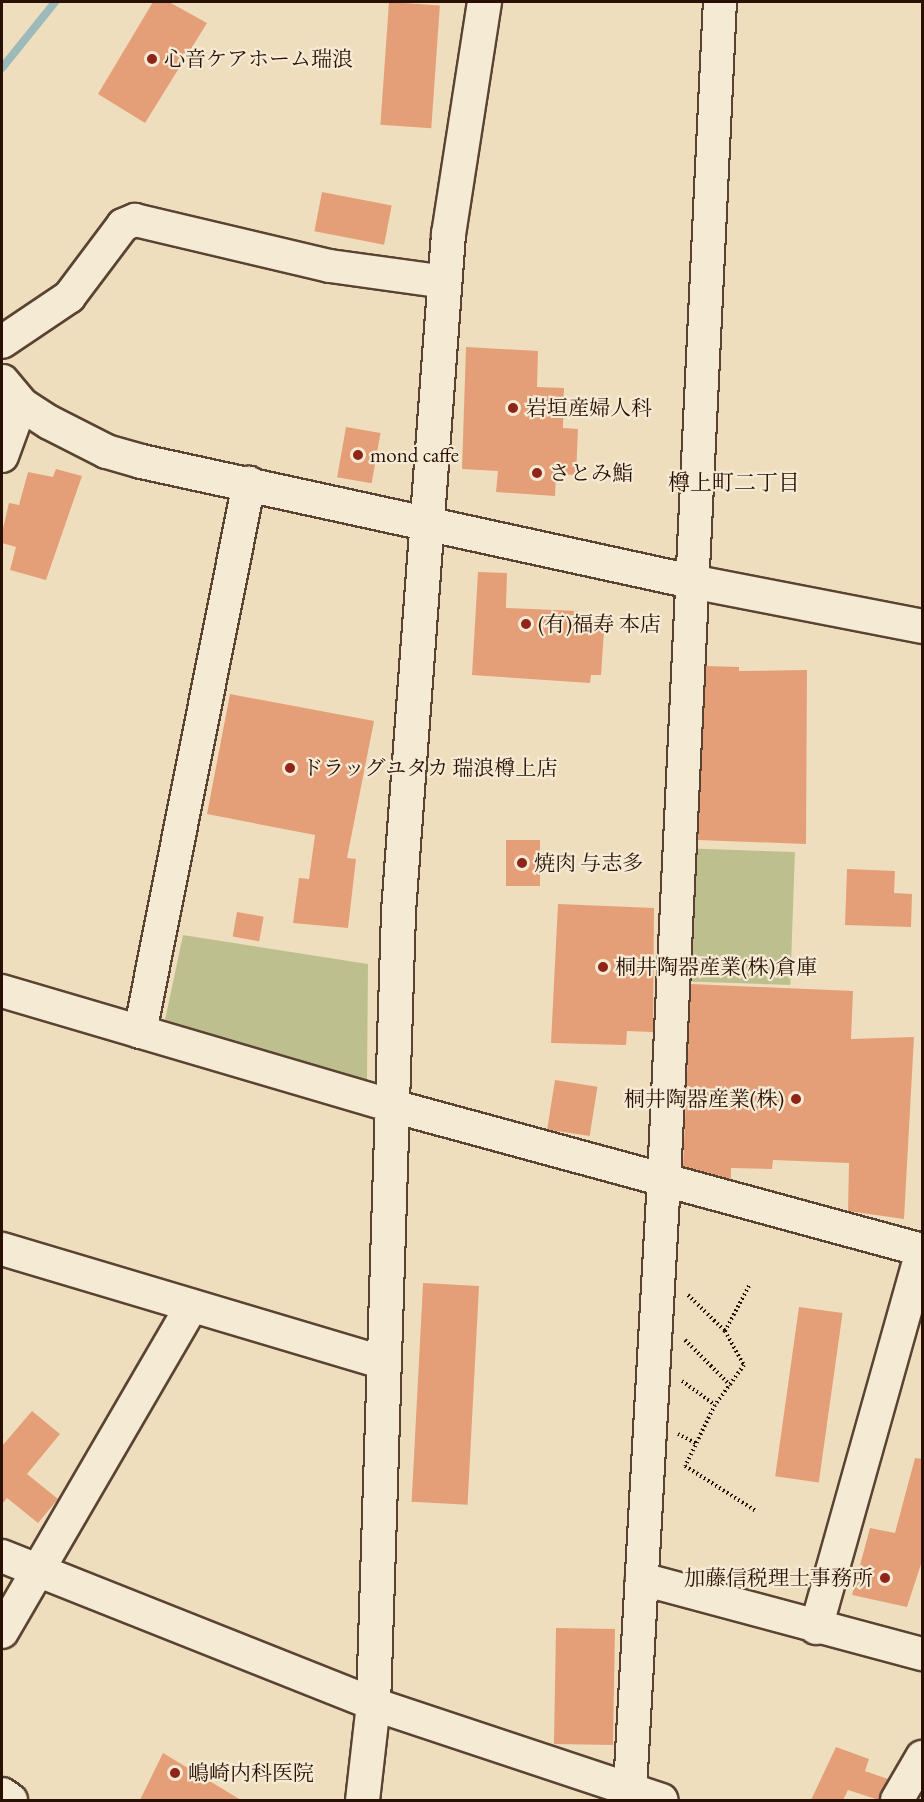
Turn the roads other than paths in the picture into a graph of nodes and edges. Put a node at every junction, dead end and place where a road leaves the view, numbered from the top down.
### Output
1 (484, 2) edge
2 (720, 2) edge
3 (445, 282) junction
4 (2, 342) edge
5 (11, 392) edge
6 (2, 456) edge
7 (249, 483) junction
8 (430, 523) junction
9 (691, 581) junction
10 (922, 626) edge
11 (2, 991) edge
12 (140, 1032) junction
13 (389, 1105) junction
14 (664, 1179) junction
15 (2, 1249) edge
16 (922, 1250) edge
17 (192, 1306) junction
18 (382, 1362) junction
19 (2, 1556) edge
20 (38, 1569) junction
21 (642, 1579) junction
22 (816, 1628) junction
23 (2, 1632) edge
24 (922, 1654) edge
25 (373, 1704) junction
26 (922, 1757) edge
27 (2, 1794) edge
28 (627, 1795) edge
29 (11, 1800) edge
30 (362, 1800) edge
31 (661, 1800) edge
32 (897, 1800) edge

1 - 3 street
2 - 9 street
3 - 4 street
3 - 8 street
5 - 6 street
5 - 7 street
7 - 8 street
7 - 12 street
8 - 9 street
8 - 13 street
9 - 10 street
9 - 14 street
11 - 12 street
12 - 13 street
13 - 14 street
13 - 18 street
14 - 16 street
14 - 21 street
15 - 17 street
16 - 22 street
17 - 18 street
17 - 20 street
18 - 25 street
19 - 20 street
20 - 23 street
20 - 25 street
21 - 22 street
21 - 28 street
22 - 24 street
25 - 28 street
25 - 30 street
26 - 32 street
27 - 29 street
28 - 31 street

